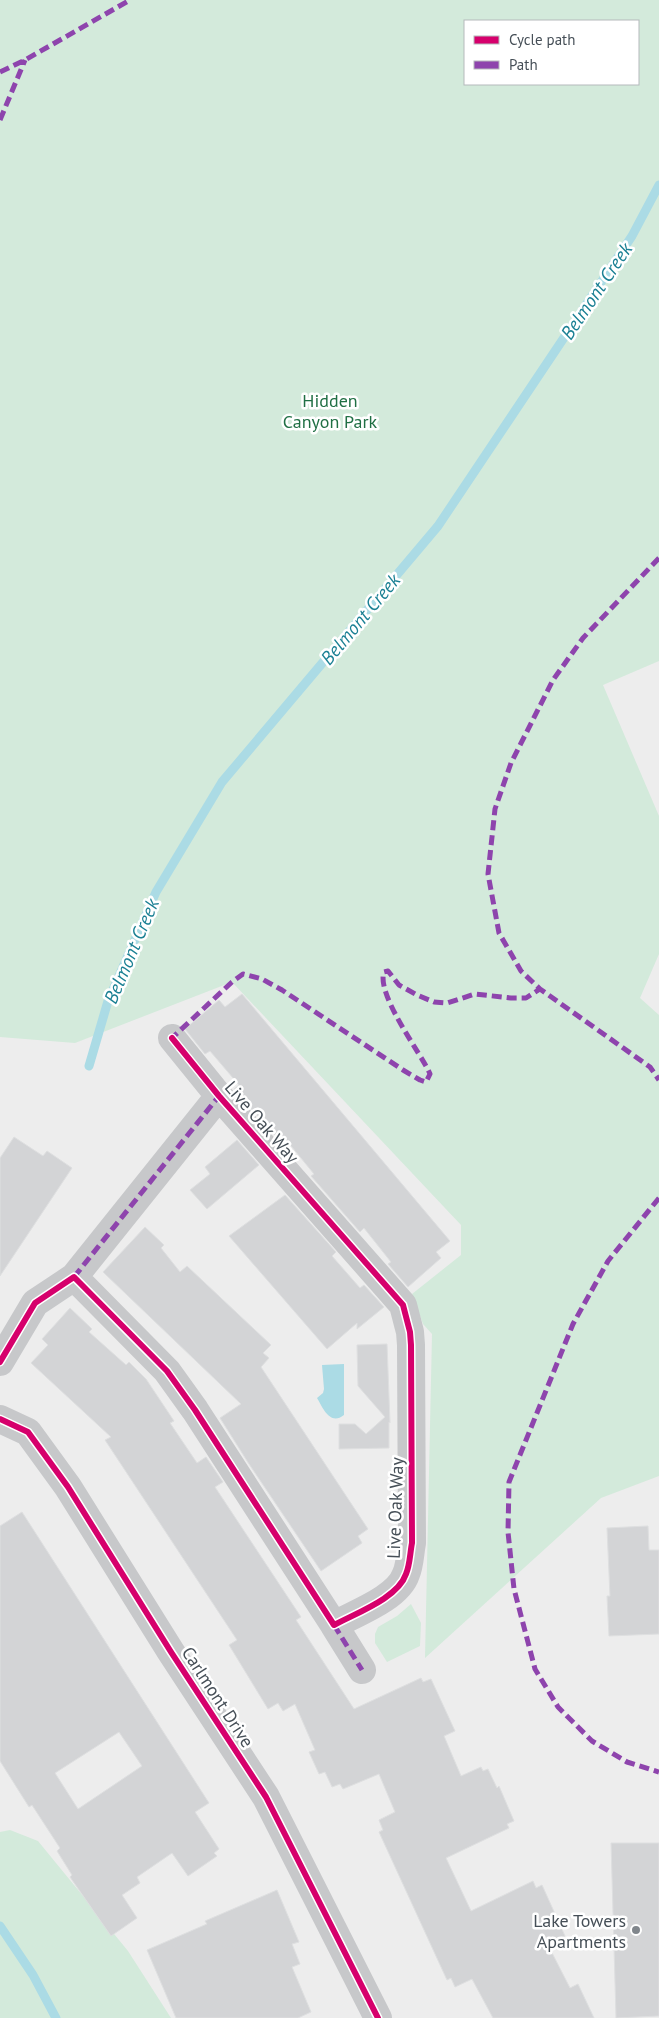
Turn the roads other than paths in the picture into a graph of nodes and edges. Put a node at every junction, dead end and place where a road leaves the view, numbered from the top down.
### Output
1 (172, 1038) dead end
2 (219, 1096) junction
3 (74, 1277) junction
4 (0, 1362) edge
5 (0, 1419) edge
6 (334, 1624) junction
7 (362, 1670) dead end
8 (378, 2018) edge

1 - 2 street, Live Oak Way
2 - 3 street, Live Oak Way
2 - 6 street, Live Oak Way
3 - 4 street, Live Oak Way
3 - 6 street
5 - 8 street, Carlmont Drive
6 - 7 street

